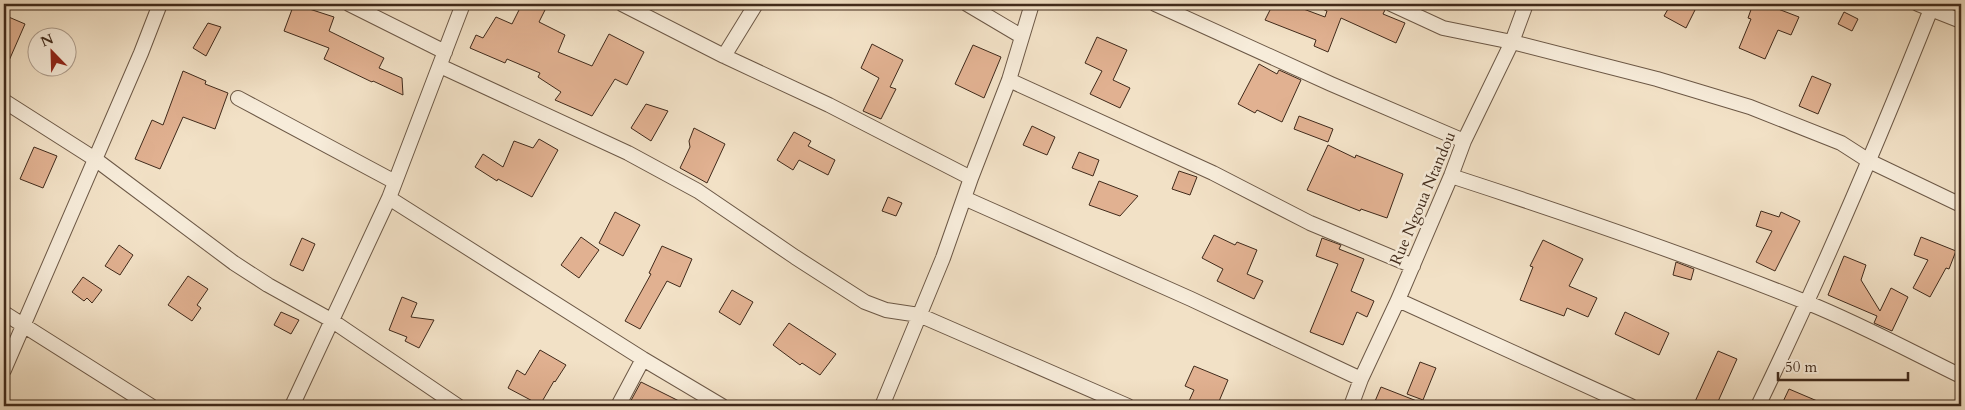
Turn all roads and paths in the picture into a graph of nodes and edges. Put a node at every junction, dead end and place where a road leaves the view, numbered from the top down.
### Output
1 (159, 4) edge
2 (349, 4) edge
3 (463, 4) edge
4 (622, 4) edge
5 (756, 4) edge
6 (967, 4) edge
7 (1032, 4) edge
8 (1155, 4) edge
9 (1391, 4) edge
10 (1526, 4) edge
11 (1927, 5) edge
12 (1961, 21) edge
13 (1021, 36) junction
14 (1512, 42) junction
15 (446, 52) junction
16 (724, 56) junction
17 (440, 66) junction
18 (1009, 80) junction
19 (238, 98) dead end
20 (4, 101) edge
21 (1464, 141) junction
22 (95, 159) junction
23 (1869, 161) junction
24 (1451, 176) junction
25 (971, 178) junction
26 (395, 182) junction
27 (389, 198) junction
28 (964, 198) junction
29 (1961, 205) edge
30 (1413, 266) junction
31 (1398, 300) junction
32 (1808, 303) junction
33 (4, 313) edge
34 (918, 315) junction
35 (331, 320) junction
36 (23, 325) junction
37 (643, 359) junction
38 (4, 370) edge
39 (1961, 376) edge
40 (1361, 379) junction
41 (151, 406) edge
42 (292, 406) edge
43 (458, 406) edge
44 (618, 406) edge
45 (722, 406) edge
46 (882, 406) edge
47 (1128, 406) edge
48 (1350, 406) edge
49 (1631, 406) edge
50 (1758, 406) edge

1 - 22 street
2 - 15 street
3 - 15 street
4 - 16 street
5 - 16 street
6 - 13 street
7 - 13 street
8 - 21 street
9 - 14 street
10 - 14 street, Rue Ngoua Ntandou
11 - 12 street
11 - 23 street
13 - 18 street
14 - 21 street, Rue Ngoua Ntandou
14 - 23 street
15 - 17 street
16 - 25 street
17 - 26 street
17 - 34 street
18 - 25 street
18 - 30 street
19 - 26 street
20 - 22 street
21 - 24 street, Rue Ngoua Ntandou
22 - 35 street
22 - 36 street
23 - 29 street
23 - 32 street
24 - 30 street, Rue Ngoua Ntandou
24 - 32 street
25 - 28 street
26 - 27 street
27 - 35 street
27 - 37 street
28 - 34 street
28 - 40 street
30 - 31 street, Rue Ngoua Ntandou
31 - 40 street, Rue Ngoua Ntandou
31 - 49 street
32 - 39 street
32 - 50 street
33 - 36 street
34 - 46 street
34 - 47 street
35 - 42 street
35 - 43 street
36 - 38 street
36 - 41 street
37 - 44 street
37 - 45 street
40 - 48 street, Rue Ngoua Ntandou

